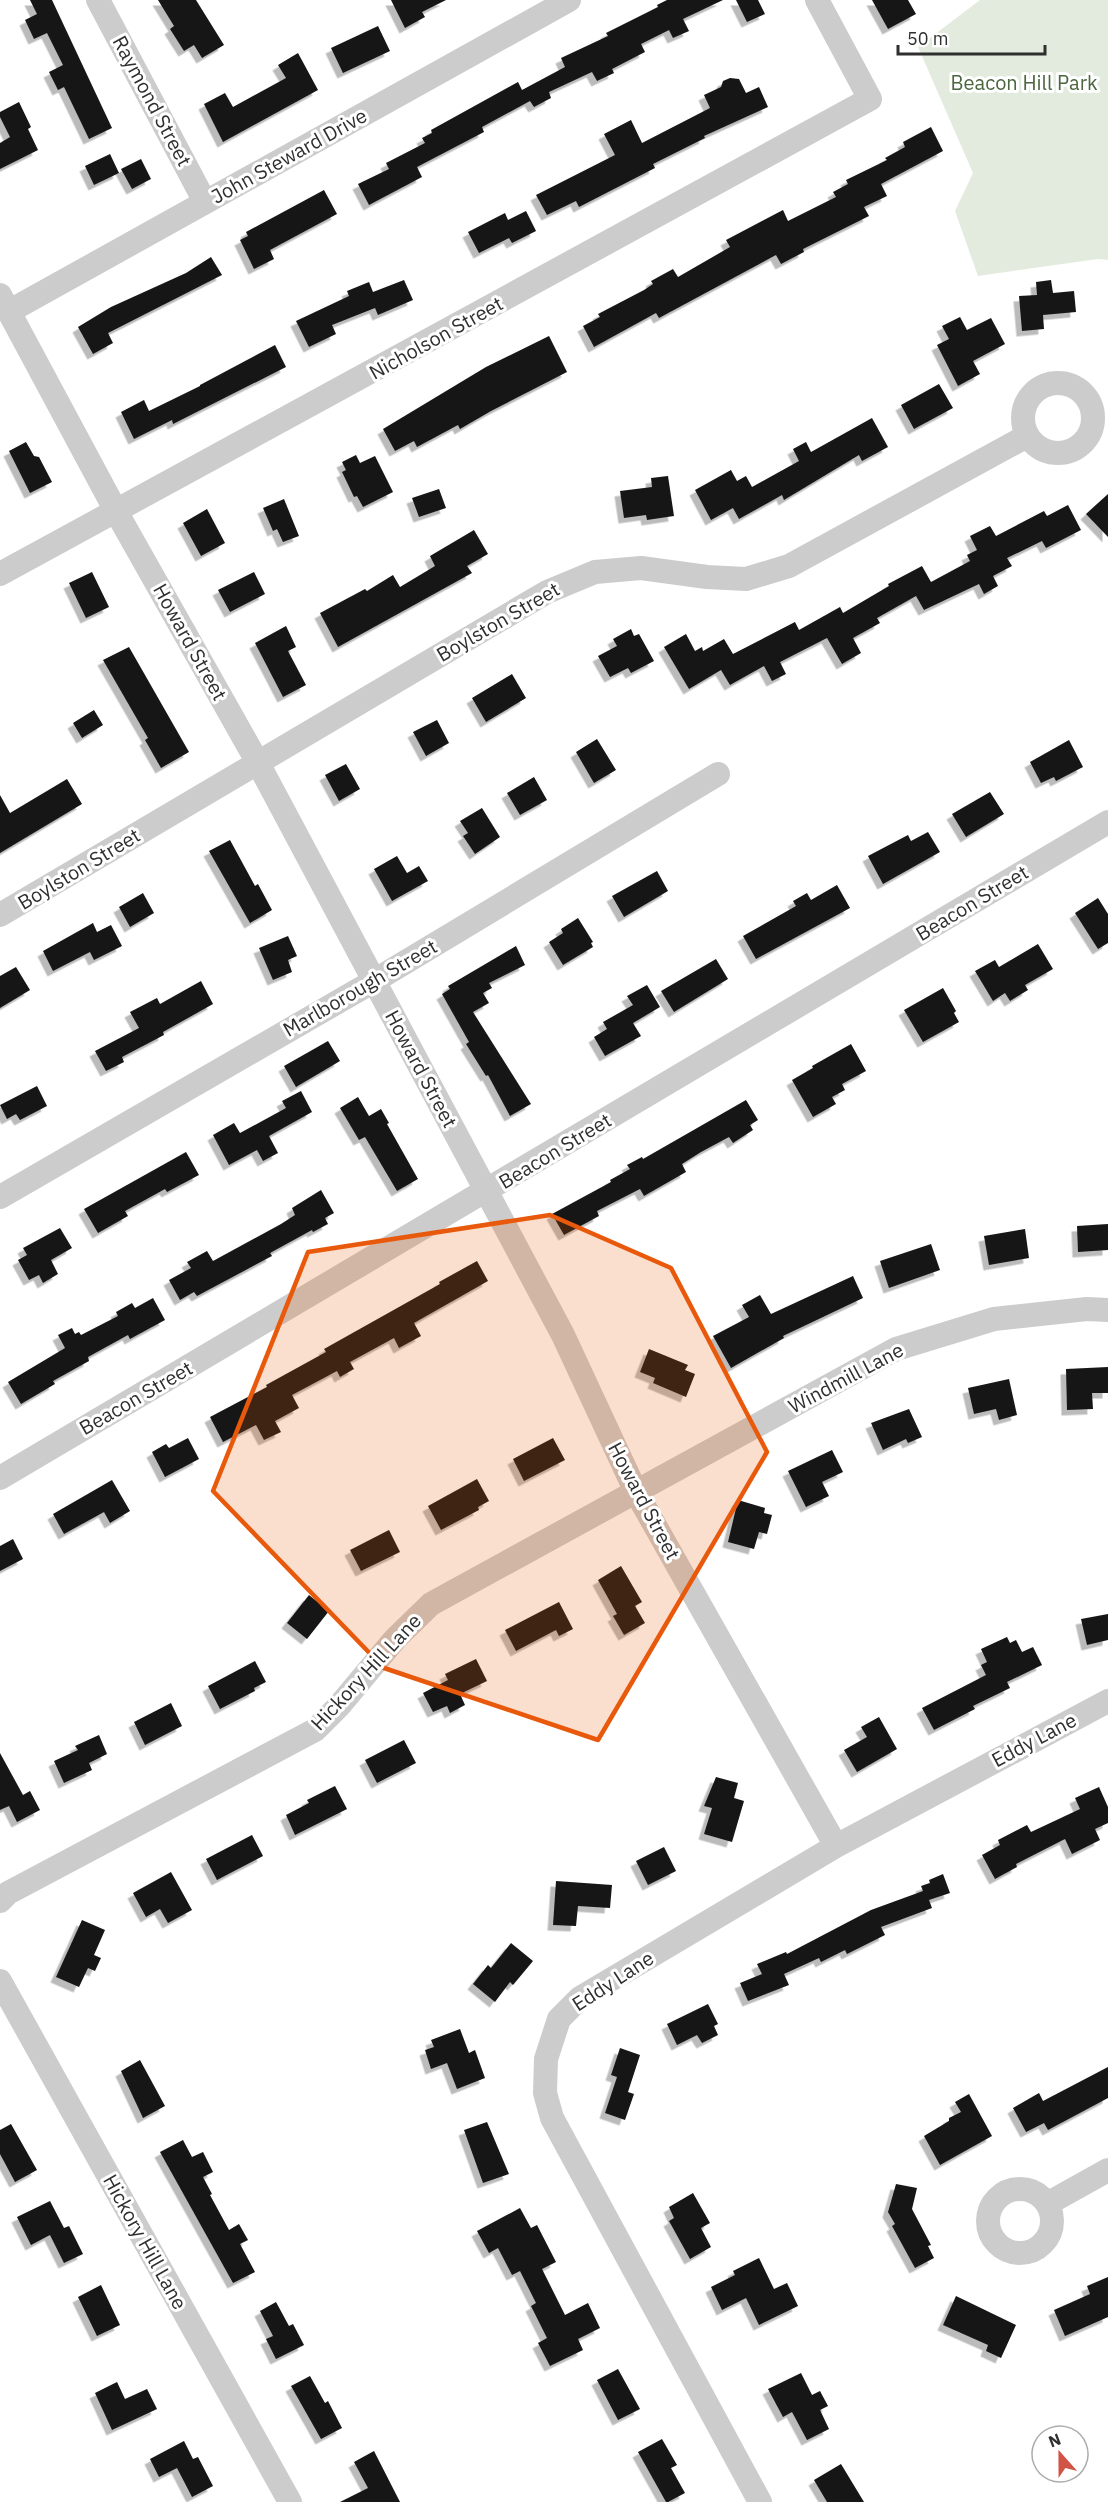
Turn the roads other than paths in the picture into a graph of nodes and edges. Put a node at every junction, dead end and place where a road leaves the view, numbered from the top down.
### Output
1 (98, 0) edge
2 (817, 0) edge
3 (567, 1) edge
4 (205, 202) junction
5 (4, 304) edge
6 (1027, 436) dead end
7 (117, 513) junction
8 (0, 574) edge
9 (258, 763) junction
10 (718, 774) dead end
11 (1108, 822) edge
12 (0, 915) edge
13 (374, 981) junction
14 (487, 1192) junction
15 (0, 1197) edge
16 (1108, 1310) edge
17 (0, 1478) edge
18 (636, 1492) junction
19 (1108, 1701) edge
20 (836, 1846) junction
21 (0, 1901) edge
22 (0, 1982) edge
23 (1108, 2170) edge
24 (1047, 2204) dead end
25 (290, 2502) edge
26 (760, 2502) edge

1 - 4 street, Raymond Street
2 - 7 street, Nicholson Street
3 - 4 street, John Steward Drive
4 - 5 street, John Steward Drive
5 - 7 street, Howard Street
6 - 9 street, Boylston Street
7 - 8 street, Nicholson Street
7 - 9 street, Howard Street
9 - 12 street, Boylston Street
9 - 13 street, Howard Street
10 - 13 street, Marlborough Street
11 - 14 street, Beacon Street
13 - 14 street, Howard Street
13 - 15 street, Marlborough Street
14 - 17 street, Beacon Street
14 - 18 street, Howard Street
16 - 18 street, Windmill Lane
18 - 20 street, Howard Street
18 - 21 street, Hickory Hill Lane
19 - 20 street, Eddy Lane
20 - 26 street, Eddy Lane
22 - 25 street, Hickory Hill Lane
23 - 24 street

